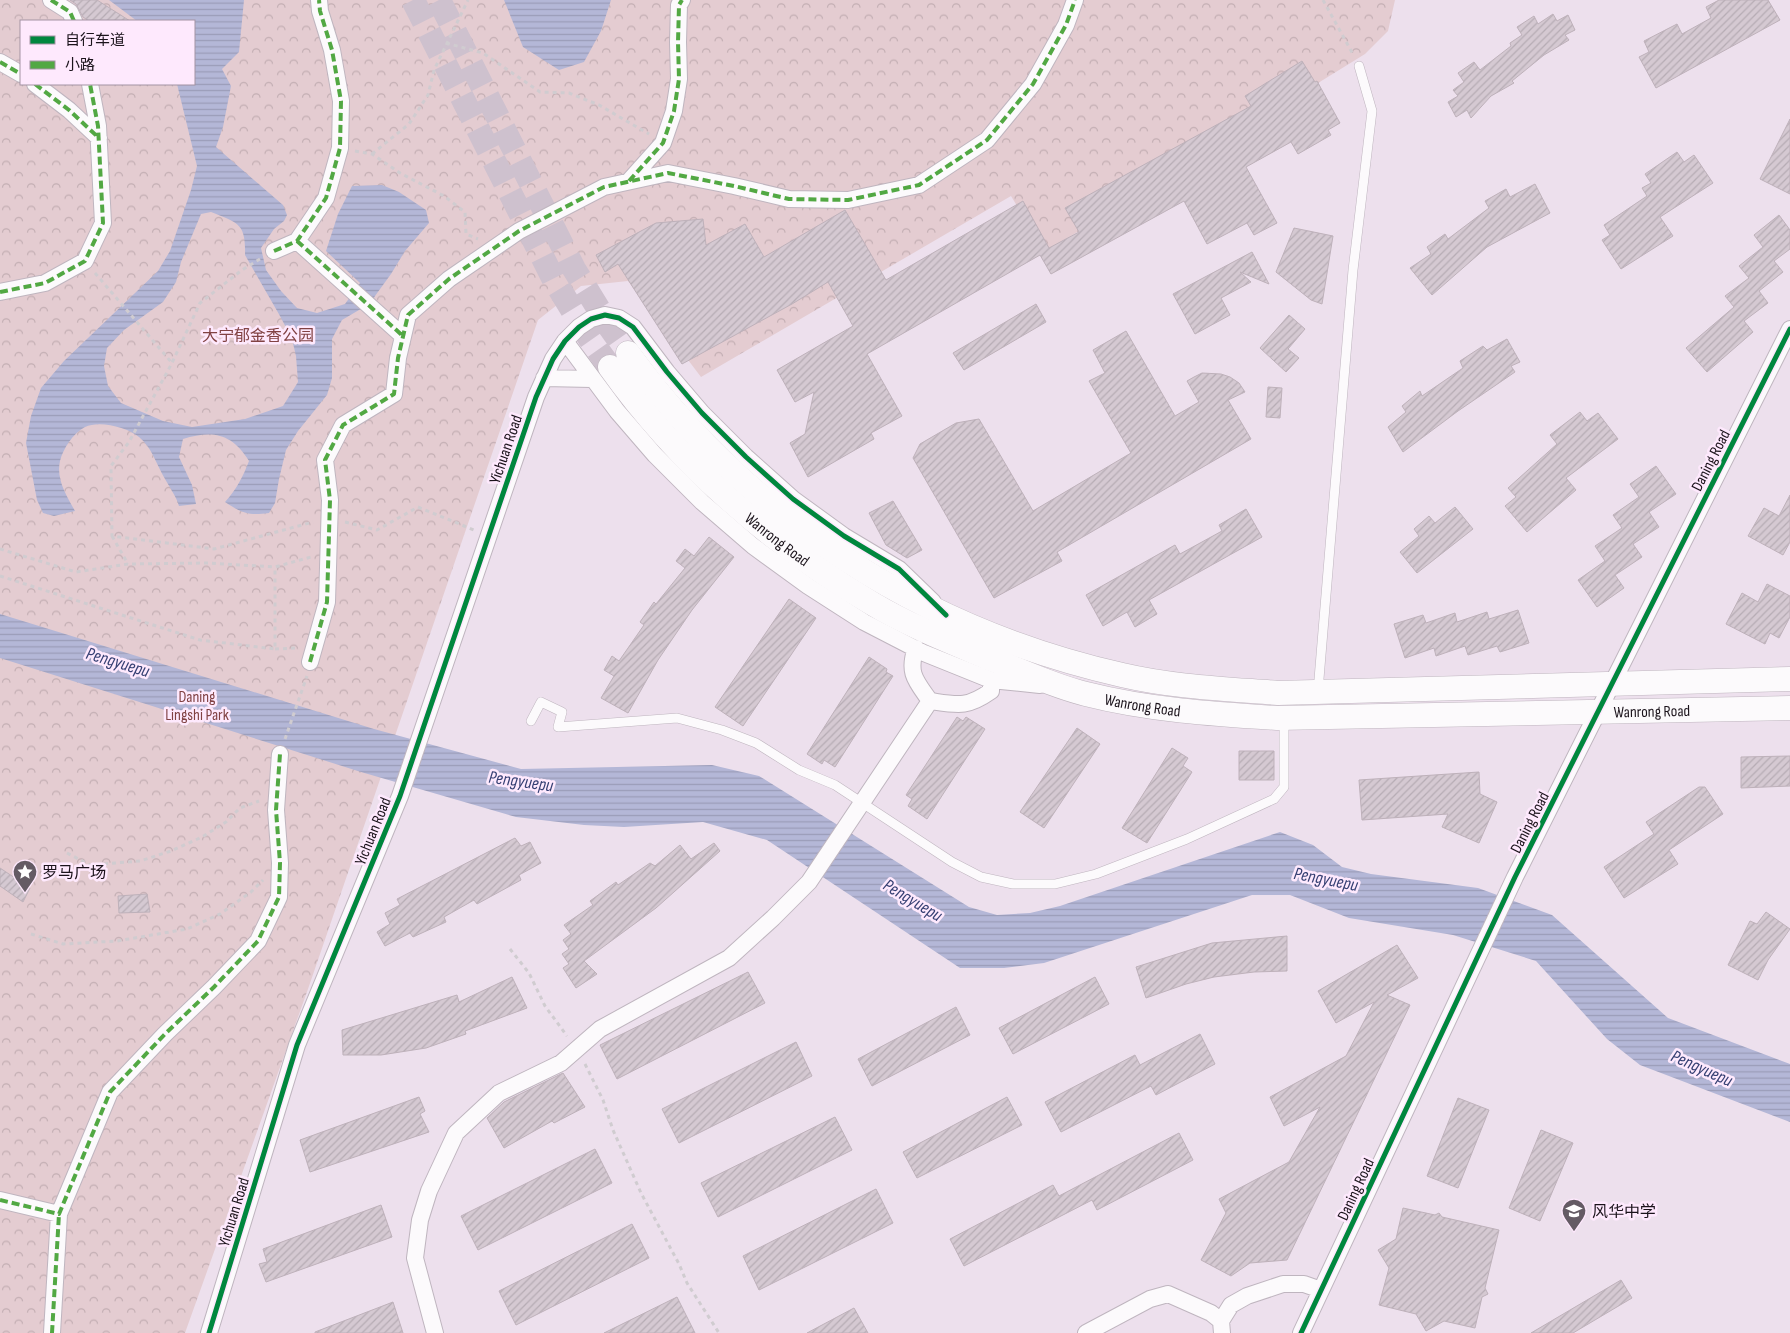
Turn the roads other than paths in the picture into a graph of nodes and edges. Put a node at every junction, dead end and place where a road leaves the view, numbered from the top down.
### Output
1 (51, 0) edge
2 (319, 0) edge
3 (682, 0) edge
4 (1074, 0) edge
5 (74, 20) edge
6 (0, 62) edge
7 (1359, 66) road end
8 (20, 73) edge
9 (36, 85) edge
10 (90, 85) edge
11 (99, 138) junction
12 (629, 181) junction
13 (297, 241) junction
14 (274, 251) dead end
15 (0, 292) edge
16 (1790, 328) edge
17 (403, 336) junction
18 (565, 341) junction
19 (628, 353) tunnel mouth
20 (601, 373) junction
21 (544, 378) junction
22 (946, 615) junction
23 (916, 648) junction
24 (312, 654) road end
25 (1790, 679) edge
26 (991, 680) junction
27 (1612, 684) junction
28 (1056, 686) junction
29 (1318, 692) junction
30 (930, 701) junction
31 (1790, 708) edge
32 (1598, 712) junction
33 (1284, 718) junction
34 (531, 721) dead end
35 (280, 754) road end
36 (863, 802) junction
37 (0, 1200) edge
38 (59, 1214) junction
39 (1321, 1290) junction
40 (1221, 1327) edge
41 (52, 1333) edge
42 (209, 1333) edge
43 (435, 1333) edge
44 (1086, 1333) edge
45 (1301, 1333) edge

1 - 5 street
2 - 13 street
3 - 12 street
4 - 12 street
6 - 8 street
7 - 29 lane
9 - 11 street
10 - 11 street
11 - 15 street
12 - 17 street
13 - 14 street
13 - 17 street
16 - 27 street, Daning Road
17 - 24 street
18 - 20 street
18 - 21 street, Yichuan Road
18 - 22 street, Yichuan Road
19 - 22 main road, Wanrong Road
20 - 21 street
20 - 23 street
20 - 28 main road, Wanrong Road
21 - 42 street, Yichuan Road
22 - 29 main road, Wanrong Road
23 - 26 street
23 - 30 street
25 - 27 main road, Wanrong Road
26 - 28 street
26 - 30 street
27 - 29 main road, Wanrong Road
27 - 32 street, Daning Road
28 - 33 main road, Wanrong Road
30 - 36 street
31 - 32 main road, Wanrong Road
32 - 33 main road, Wanrong Road
32 - 39 street, Daning Road
33 - 36 lane
34 - 36 lane
35 - 38 street
36 - 43 street
37 - 38 street
38 - 41 street
39 - 40 street
39 - 45 street, Daning Road
40 - 44 street

